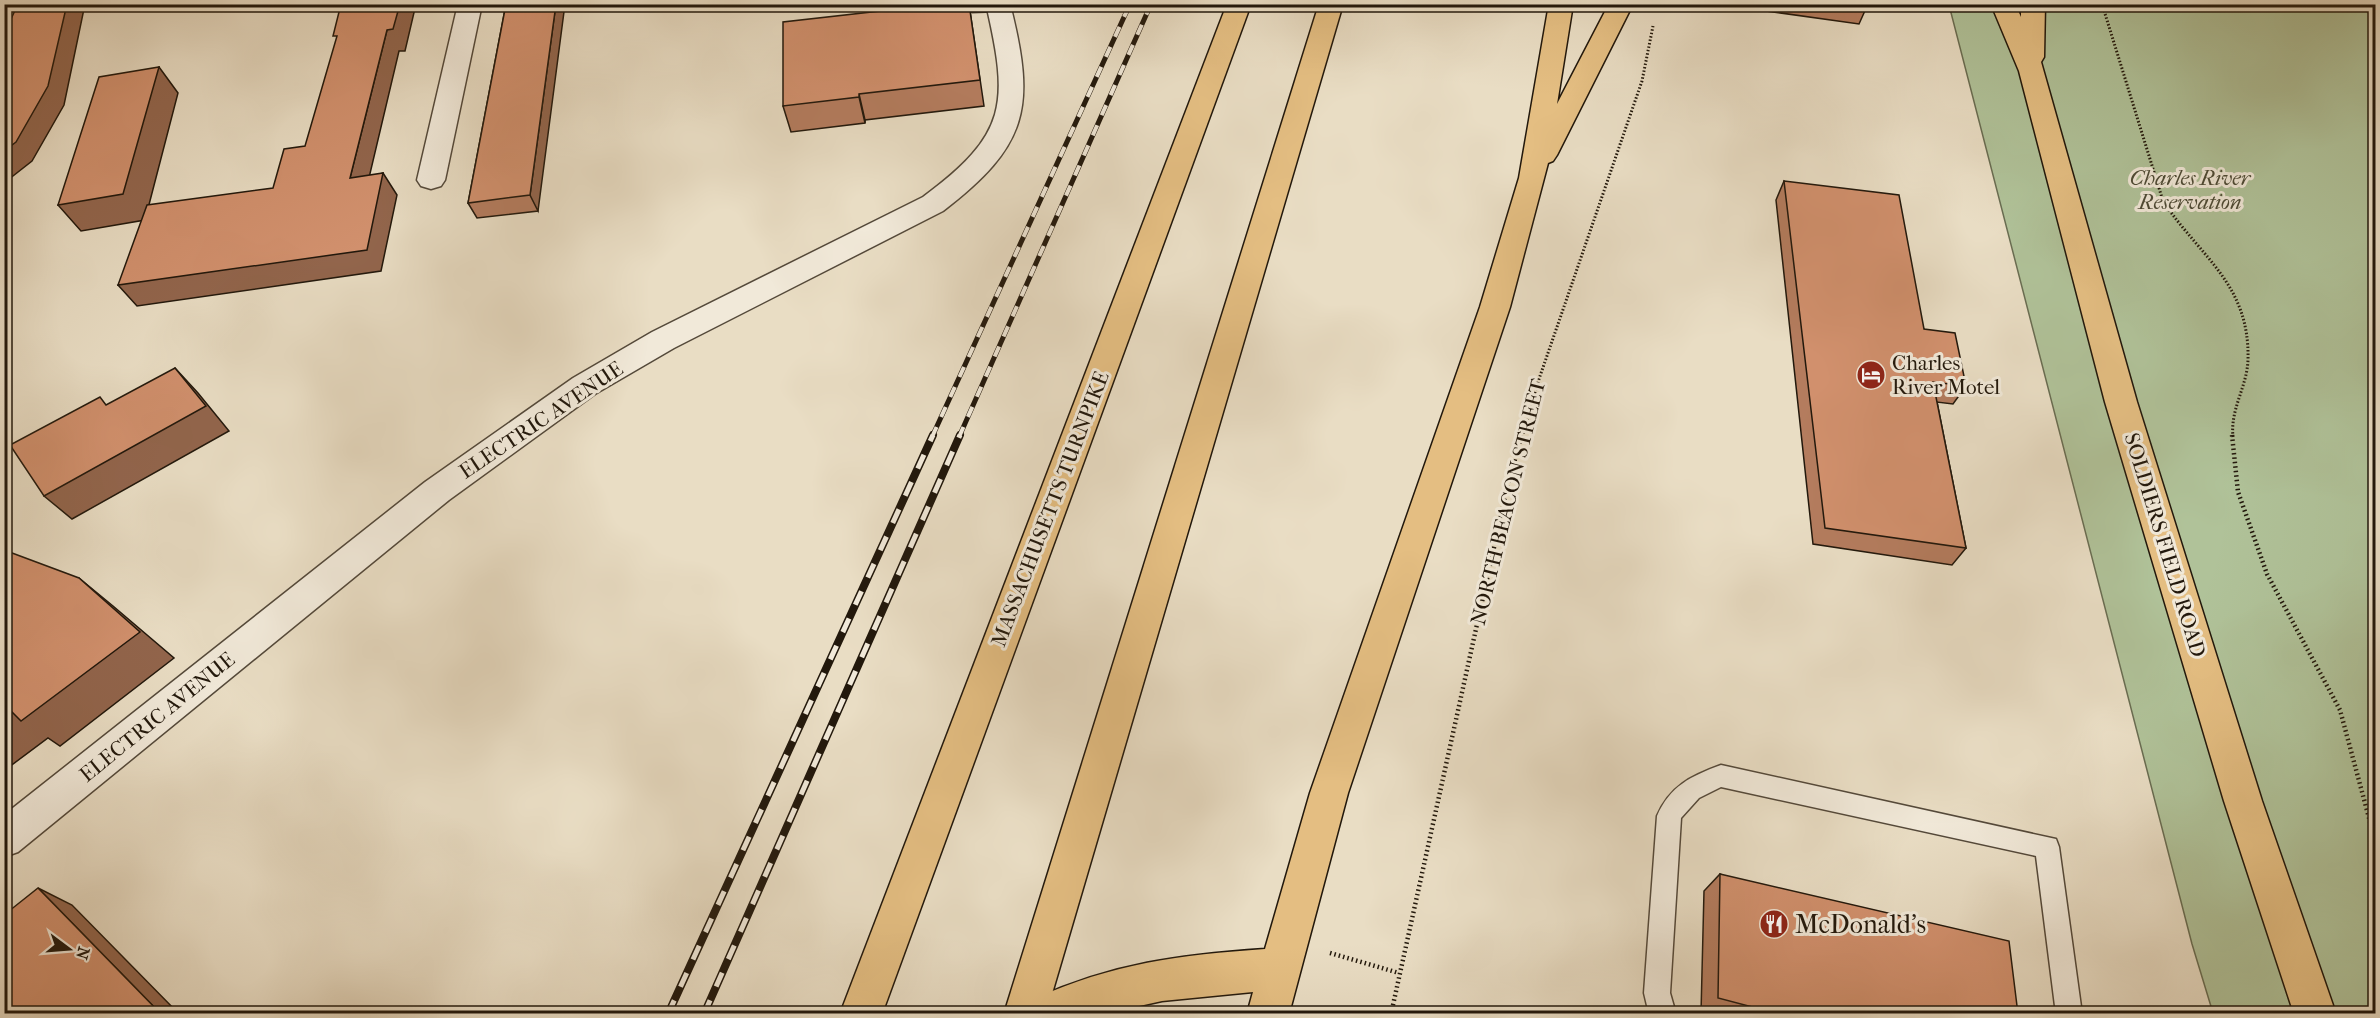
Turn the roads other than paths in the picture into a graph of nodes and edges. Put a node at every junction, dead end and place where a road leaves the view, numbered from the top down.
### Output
1 (470, 4) edge
2 (1239, 4) edge
3 (1331, 4) edge
4 (1561, 4) edge
5 (1621, 4) edge
6 (2003, 4) edge
7 (2032, 4) edge
8 (991, 7) edge
9 (2032, 71) junction
10 (1532, 178) junction
11 (431, 180) dead end
12 (4, 839) edge
13 (1280, 969) junction
14 (861, 1014) edge
15 (1024, 1014) edge
16 (1049, 1014) edge
17 (1268, 1014) edge
18 (1663, 1014) edge
19 (2069, 1014) edge
20 (2315, 1014) edge

1 - 11 street
2 - 14 main road, MASSACHUSETTS TURNPIKE
3 - 15 main road
4 - 10 main road
5 - 10 main road
6 - 9 main road, SOLDIERS FIELD ROAD
7 - 9 main road, SOLDIERS FIELD ROAD
8 - 12 street, ELECTRIC AVENUE
9 - 20 main road, SOLDIERS FIELD ROAD
10 - 13 main road
13 - 16 main road
13 - 17 main road
18 - 19 lane

